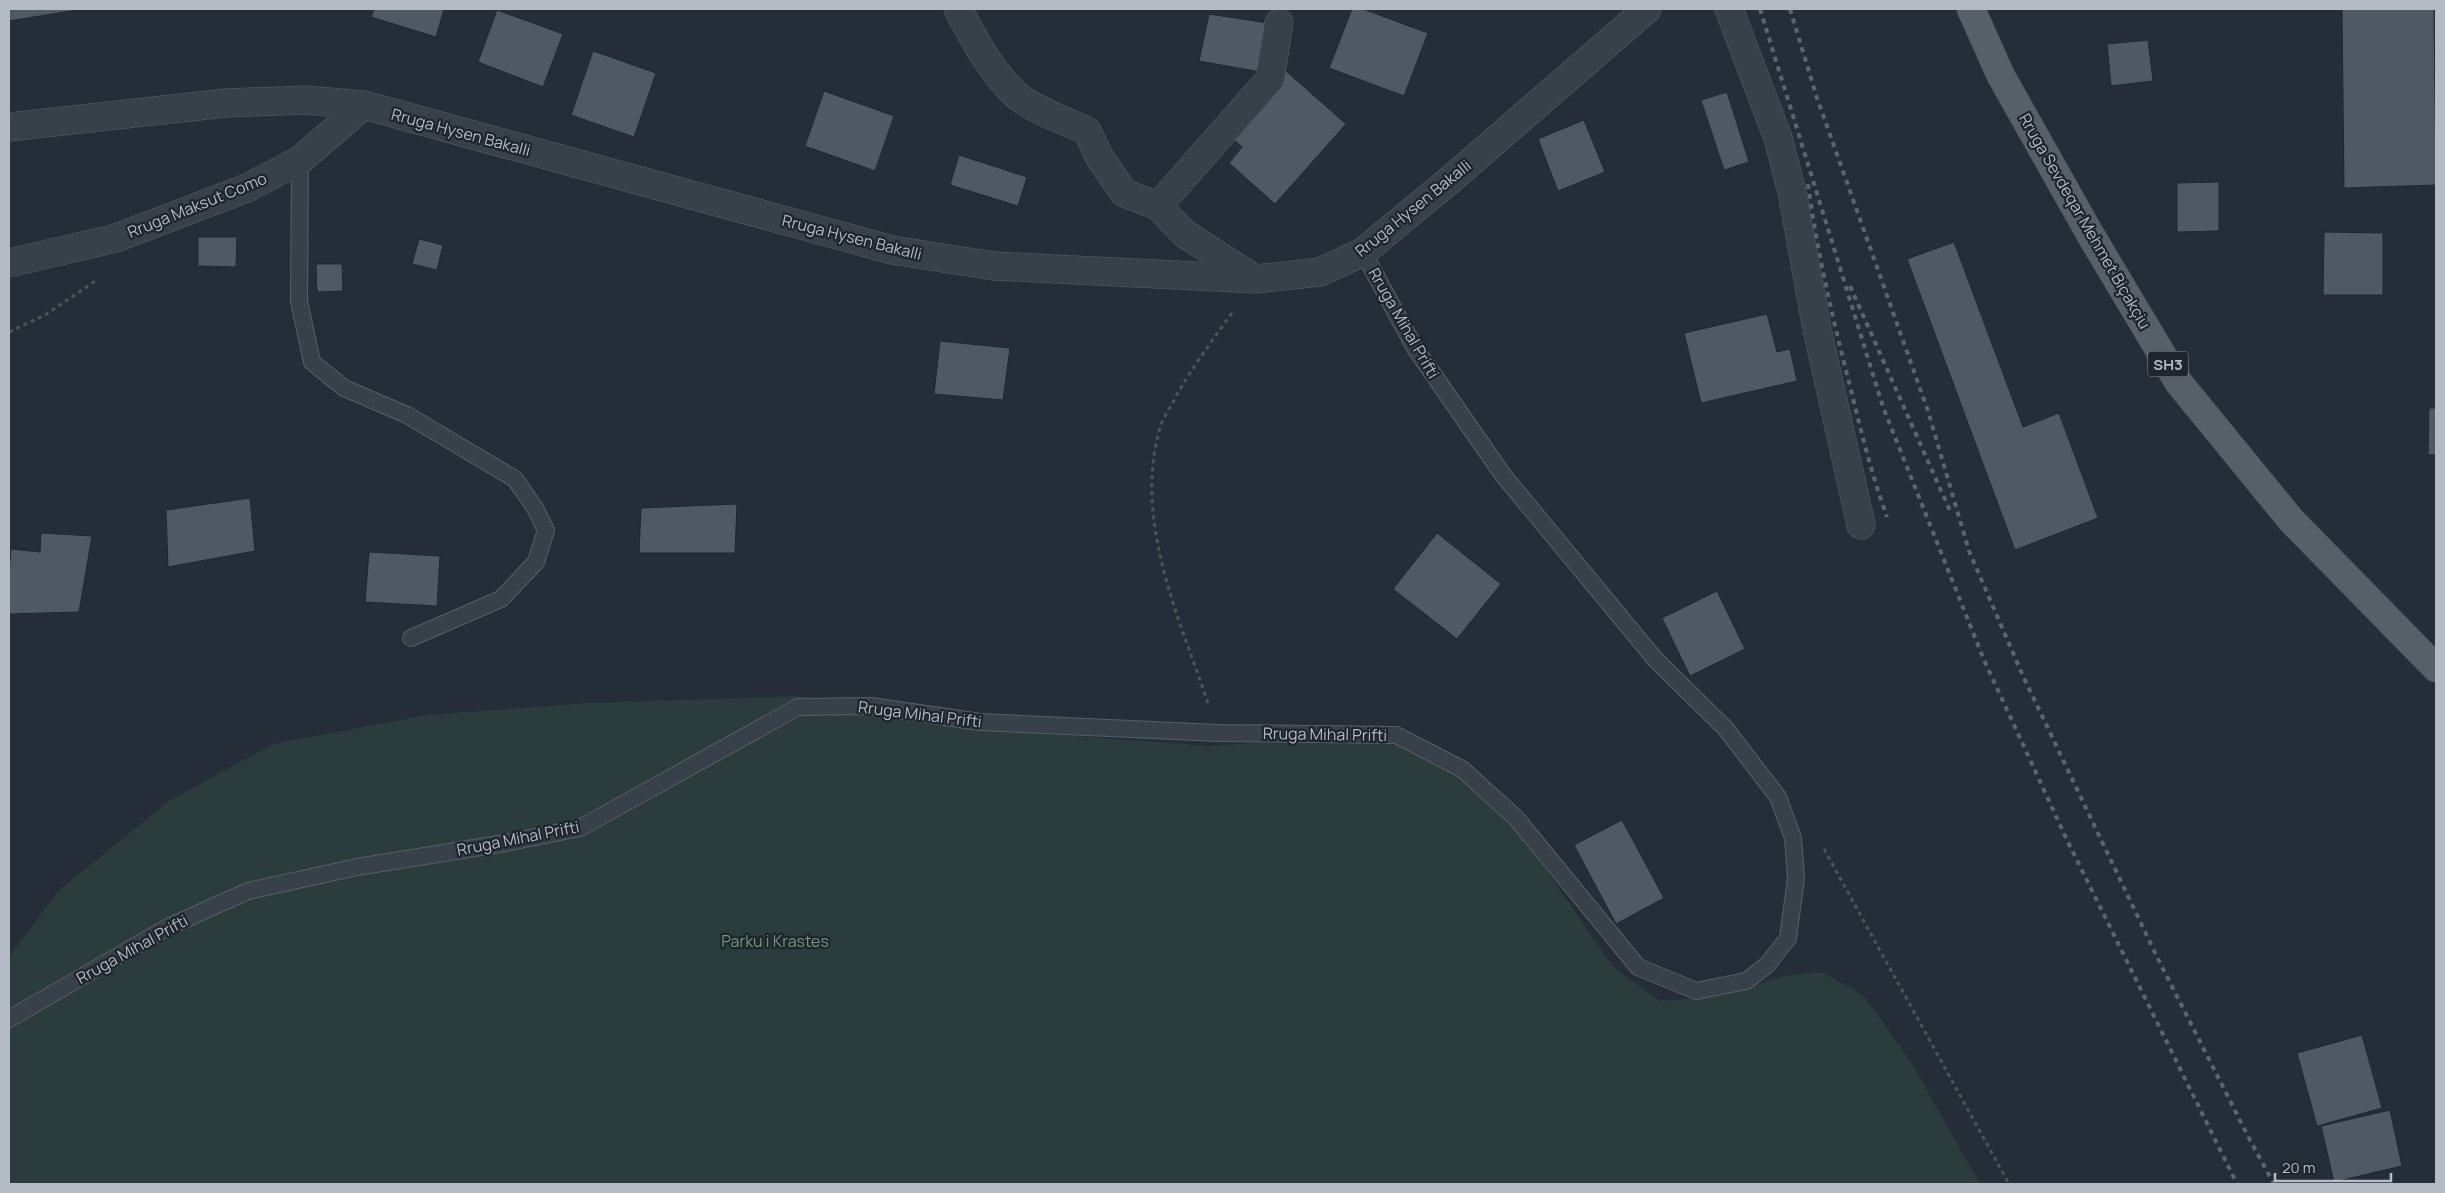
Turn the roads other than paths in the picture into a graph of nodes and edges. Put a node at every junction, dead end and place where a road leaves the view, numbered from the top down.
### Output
1 (958, 9) edge
2 (1647, 9) edge
3 (1729, 9) edge
4 (1971, 9) edge
5 (1279, 23) dead end
6 (364, 105) junction
7 (9, 127) edge
8 (300, 160) junction
9 (1158, 206) junction
10 (1363, 252) junction
11 (9, 263) edge
12 (1256, 279) junction
13 (1861, 525) dead end
14 (411, 638) dead end
15 (2436, 668) edge
16 (9, 1019) edge

1 - 9 street
2 - 10 street, Rruga Hysen Bakalli
3 - 13 street
4 - 15 main road, Rruga Sevdeqar Mehmet Biçakçiu / SH3
5 - 9 street
6 - 7 street, Rruga Hysen Bakalli
6 - 8 street, Rruga Maksut Como
6 - 12 street, Rruga Hysen Bakalli
8 - 11 street, Rruga Maksut Como
8 - 14 lane
9 - 12 street
10 - 12 street, Rruga Hysen Bakalli
10 - 16 lane, Rruga Mihal Prifti

